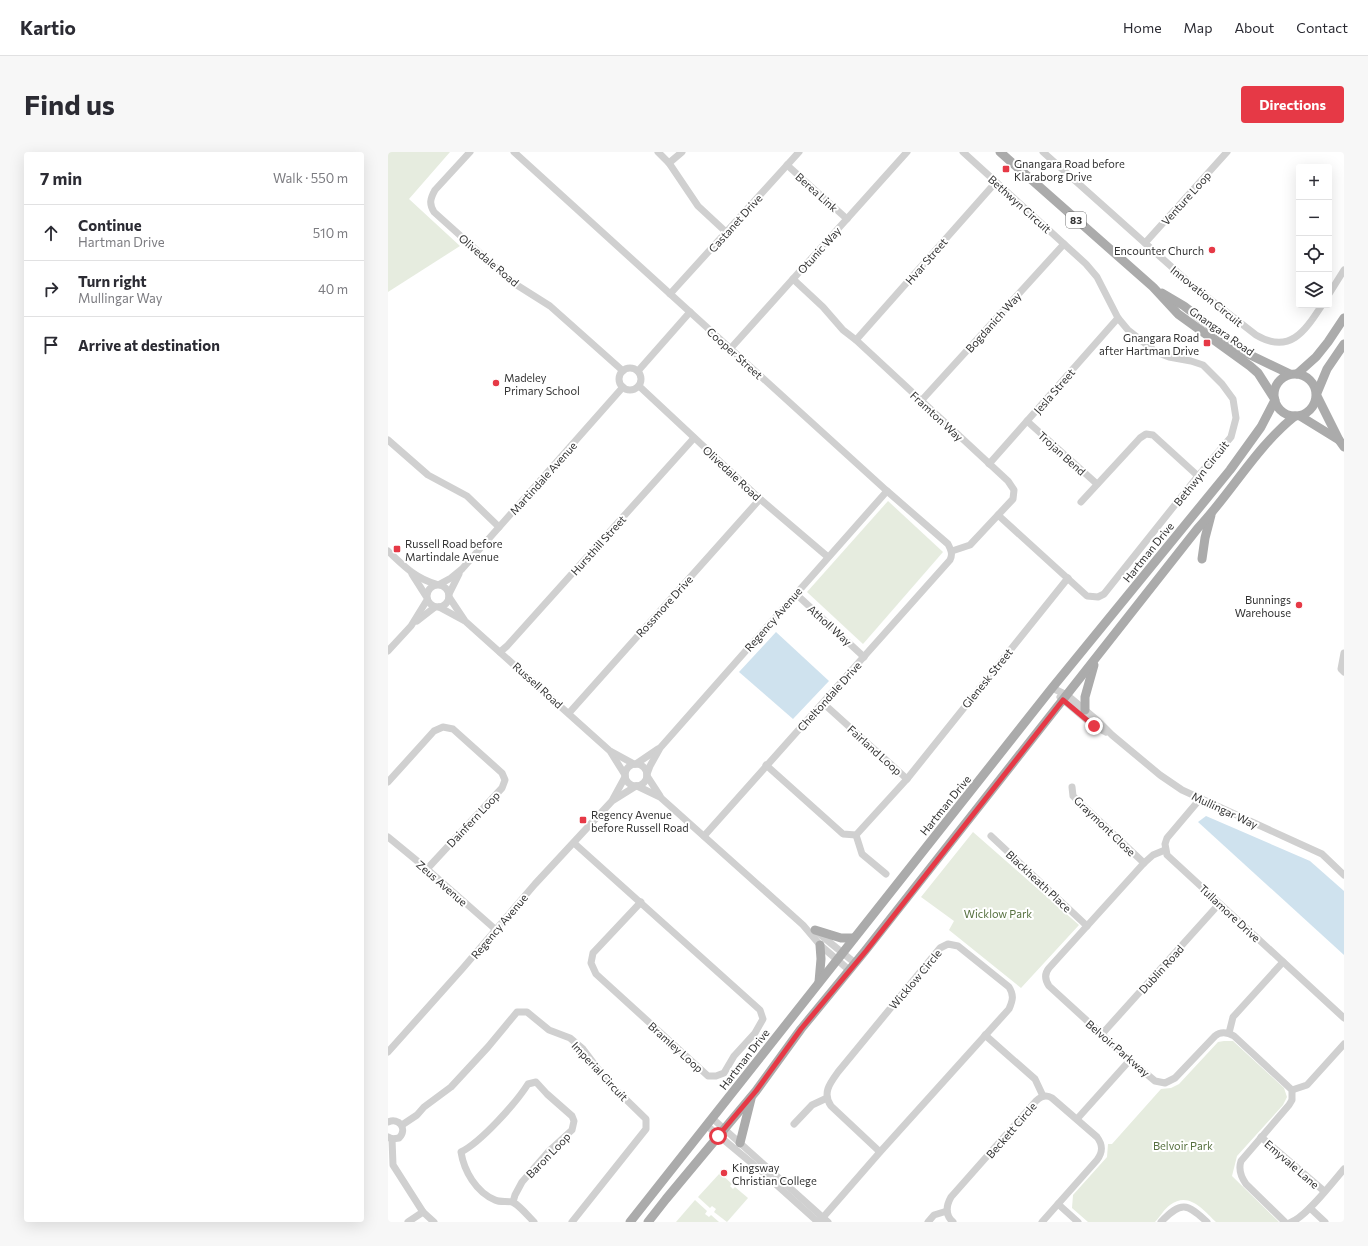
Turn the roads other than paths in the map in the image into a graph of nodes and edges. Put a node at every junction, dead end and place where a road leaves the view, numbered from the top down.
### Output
1 (470, 152) edge
2 (514, 152) edge
3 (658, 152) edge
4 (682, 152) edge
5 (799, 152) edge
6 (908, 152) edge
7 (963, 152) edge
8 (1000, 152) edge
9 (1227, 152) edge
10 (1045, 153) edge
11 (669, 163) junction
12 (787, 165) junction
13 (996, 182) junction
14 (847, 219) junction
15 (726, 232) junction
16 (1145, 243) junction
17 (1064, 244) junction
18 (1344, 270) edge
19 (794, 279) junction
20 (1152, 287) junction
21 (1332, 289) edge
22 (670, 294) junction
23 (1320, 308) edge
24 (690, 312) junction
25 (1118, 318) junction
26 (1344, 318) edge
27 (856, 340) junction
28 (1344, 344) edge
29 (731, 348) junction
30 (623, 371) junction
31 (638, 371) junction
32 (1294, 374) junction
33 (639, 386) junction
34 (623, 387) junction
35 (1317, 395) junction
36 (1274, 399) junction
37 (922, 401) junction
38 (1298, 416) junction
39 (1027, 421) junction
40 (694, 438) junction
41 (388, 440) edge
42 (1341, 444) edge
43 (989, 464) junction
44 (1198, 476) junction
45 (1097, 484) junction
46 (887, 491) junction
47 (760, 499) junction
48 (1081, 502) dead end
49 (1211, 513) junction
50 (998, 515) junction
51 (499, 527) junction
52 (388, 551) edge
53 (952, 553) junction
54 (828, 557) junction
55 (1202, 559) dead end
56 (462, 569) junction
57 (411, 572) junction
58 (1068, 578) junction
59 (438, 584) junction
60 (796, 594) junction
61 (449, 595) junction
62 (427, 598) junction
63 (437, 607) junction
64 (465, 620) junction
65 (411, 626) junction
66 (388, 651) edge
67 (500, 652) junction
68 (1344, 653) edge
69 (864, 656) junction
70 (1095, 660) junction
71 (1344, 672) edge
72 (1052, 688) junction
73 (1065, 698) junction
74 (823, 703) junction
75 (1085, 710) junction
76 (569, 713) junction
77 (1112, 735) junction
78 (660, 748) junction
79 (610, 751) junction
80 (635, 764) junction
81 (766, 765) junction
82 (647, 775) junction
83 (625, 776) junction
84 (907, 778) junction
85 (388, 782) edge
86 (636, 786) junction
87 (1072, 787) dead end
88 (660, 797) junction
89 (1200, 799) junction
90 (612, 801) junction
91 (856, 835) junction
92 (704, 836) junction
93 (991, 836) dead end
94 (388, 837) edge
95 (574, 843) junction
96 (1165, 850) junction
97 (1144, 863) junction
98 (427, 869) junction
99 (886, 874) dead end
100 (1344, 875) edge
101 (641, 902) junction
102 (1219, 904) junction
103 (803, 925) junction
104 (1087, 926) junction
105 (495, 930) junction
106 (815, 930) junction
107 (854, 938) junction
108 (820, 945) junction
109 (840, 956) junction
110 (1283, 962) junction
111 (852, 967) junction
112 (819, 982) junction
113 (1344, 1018) edge
114 (1229, 1033) junction
115 (1102, 1034) junction
116 (985, 1035) junction
117 (1344, 1044) edge
118 (388, 1052) edge
119 (1130, 1060) junction
120 (1292, 1090) junction
121 (752, 1096) junction
122 (1043, 1096) junction
123 (827, 1098) junction
124 (1077, 1119) junction
125 (388, 1122) edge
126 (709, 1122) junction
127 (402, 1124) junction
128 (794, 1124) dead end
129 (721, 1132) junction
130 (1261, 1137) junction
131 (390, 1138) edge
132 (740, 1143) junction
133 (880, 1152) junction
134 (391, 1166) edge
135 (1344, 1169) edge
136 (1324, 1191) junction
137 (513, 1202) junction
138 (1058, 1204) junction
139 (1310, 1208) junction
140 (947, 1211) junction
141 (423, 1212) junction
142 (822, 1221) edge
143 (408, 1222) edge
144 (434, 1222) edge
145 (534, 1222) edge
146 (572, 1222) edge
147 (630, 1222) edge
148 (648, 1222) edge
149 (928, 1222) edge
150 (953, 1222) edge
151 (1042, 1222) edge
152 (1078, 1222) edge
153 (1161, 1222) edge
154 (1207, 1222) edge
155 (1285, 1222) edge
156 (1291, 1222) edge
157 (1325, 1222) edge

1 - 30 street, Olivedale Road
2 - 22 street, Cooper Street
3 - 11 street
4 - 11 street
5 - 12 street, Castanet Drive
6 - 14 street, Otunic Way
7 - 13 street, Bethwyn Circuit
8 - 20 main road, Gnangara Road / 83
9 - 16 street, Venture Loop
10 - 16 street, Innovation Circuit
11 - 15 street
12 - 14 street, Berea Link
12 - 15 street, Castanet Drive
13 - 17 street, Bethwyn Circuit
13 - 27 street, Hvar Street
14 - 19 street, Otunic Way
15 - 22 street, Castanet Drive
16 - 23 street, Innovation Circuit
17 - 25 street, Bethwyn Circuit
17 - 37 street, Bogdanich Way
18 - 21 street
19 - 27 street, Framton Way
19 - 29 street, Otunic Way
20 - 32 main road, Gnangara Road / 83
20 - 36 main road, Gnangara Road / 83
22 - 24 street, Cooper Street
24 - 29 street, Cooper Street
24 - 31 street
25 - 39 street, Jesla Street
25 - 44 street, Bethwyn Circuit
26 - 32 main road
27 - 37 street, Framton Way
28 - 35 main road
29 - 46 street, Cooper Street
30 - 31 street
30 - 34 street
31 - 33 street
32 - 35 main road, 83
32 - 36 main road
33 - 34 street
33 - 40 street, Olivedale Road
34 - 51 street, Martindale Avenue
35 - 38 main road
35 - 42 main road, 83
36 - 38 main road, 83
36 - 72 main road, Hartman Drive
37 - 43 street, Framton Way
38 - 42 main road, 83
38 - 49 main road
39 - 43 street, Jesla Street
39 - 45 street, Trojan Bend
40 - 47 street, Olivedale Road
40 - 67 street, Hursthill Street
41 - 51 street
43 - 50 street, Framton Way
44 - 45 street
44 - 58 street, Bethwyn Circuit
45 - 48 street
46 - 53 street, Cooper Street
46 - 54 street, Regency Avenue
47 - 54 street, Olivedale Road
47 - 76 street, Rossmore Drive
49 - 55 main road
49 - 70 main road
50 - 53 street, Framton Way
50 - 58 street, Bethwyn Circuit
51 - 56 street, Martindale Avenue
52 - 57 street
53 - 69 street, Cheltondale Drive
54 - 60 street, Regency Avenue
56 - 59 street, Martindale Avenue
56 - 61 street, Martindale Avenue
57 - 59 street
57 - 62 street
58 - 84 street, Glenesk Street
59 - 61 street
59 - 62 street
60 - 69 street, Atholl Way
60 - 78 street, Regency Avenue
61 - 63 street
61 - 64 street, Russell Road
62 - 63 street
62 - 65 street
63 - 64 street, Russell Road
63 - 65 street
64 - 67 street, Russell Road
65 - 66 street
67 - 76 street, Russell Road
68 - 71 street
69 - 74 street, Cheltondale Drive
70 - 73 main road
70 - 75 main road
72 - 73 street, Mullingar Way
72 - 107 main road, Hartman Drive
73 - 75 street, Mullingar Way
73 - 77 street, Mullingar Way
73 - 111 main road
74 - 81 street, Cheltondale Drive
74 - 84 street, Fairland Loop
75 - 77 street, Mullingar Way
76 - 79 street, Russell Road
77 - 89 street, Mullingar Way
78 - 80 street, Regency Avenue
78 - 82 street, Regency Avenue
79 - 80 street, Russell Road
79 - 83 street, Russell Road
80 - 82 street
80 - 83 street
81 - 91 street
81 - 92 street, Cheltondale Drive
82 - 86 street
82 - 88 street
83 - 86 street
83 - 90 street, Regency Avenue
84 - 91 street, Fairland Loop
85 - 98 street, Dainfern Loop
86 - 88 street
86 - 90 street, Regency Avenue
87 - 97 street, Graymont Close
88 - 92 street
89 - 96 street
89 - 100 street, Mullingar Way
90 - 95 street, Regency Avenue
91 - 99 street
92 - 103 street
93 - 104 street, Blackheath Place
94 - 98 street, Zeus Avenue
95 - 101 street, Bramley Loop
95 - 105 street, Regency Avenue
96 - 97 street, Belvoir Parkway
96 - 102 street, Tullamore Drive
97 - 104 street, Belvoir Parkway
98 - 105 street, Zeus Avenue
101 - 101 street, Bramley Loop
102 - 110 street, Tullamore Drive
102 - 115 street, Dublin Road
103 - 106 street
103 - 108 street
104 - 115 street, Belvoir Parkway
105 - 118 street, Regency Avenue
106 - 107 main road
106 - 109 street
107 - 109 main road, Hartman Drive
108 - 109 street
108 - 112 main road
109 - 111 street
109 - 112 main road, Hartman Drive
110 - 113 street, Tullamore Drive
110 - 114 street
111 - 121 main road
112 - 126 main road, Hartman Drive
114 - 119 street, Belvoir Parkway
114 - 120 street
115 - 119 street, Belvoir Parkway
116 - 122 street
116 - 123 street, Wicklow Circle
116 - 133 street, Wicklow Circle
117 - 120 street
119 - 124 street
120 - 130 street
121 - 129 main road
121 - 132 main road
122 - 124 street, Beckett Circle
122 - 140 street, Beckett Circle
123 - 128 street
123 - 133 street
124 - 138 street, Beckett Circle
125 - 127 street
126 - 129 street
126 - 147 main road, Hartman Drive
127 - 131 street, Imperial Circuit
127 - 146 street, Imperial Circuit
129 - 132 street
129 - 142 street
129 - 148 main road
130 - 136 street, Emyvale Lane
130 - 155 street
131 - 134 street, Imperial Circuit
132 - 142 street
133 - 142 street, Wicklow Circle
134 - 141 street, Imperial Circuit
135 - 136 street
136 - 139 street
137 - 137 street, Baron Loop
137 - 145 street
138 - 151 street, Beckett Circle
138 - 152 street
139 - 156 street
139 - 157 street
140 - 149 street
140 - 150 street
141 - 143 street
141 - 144 street, Imperial Circuit
153 - 154 street

